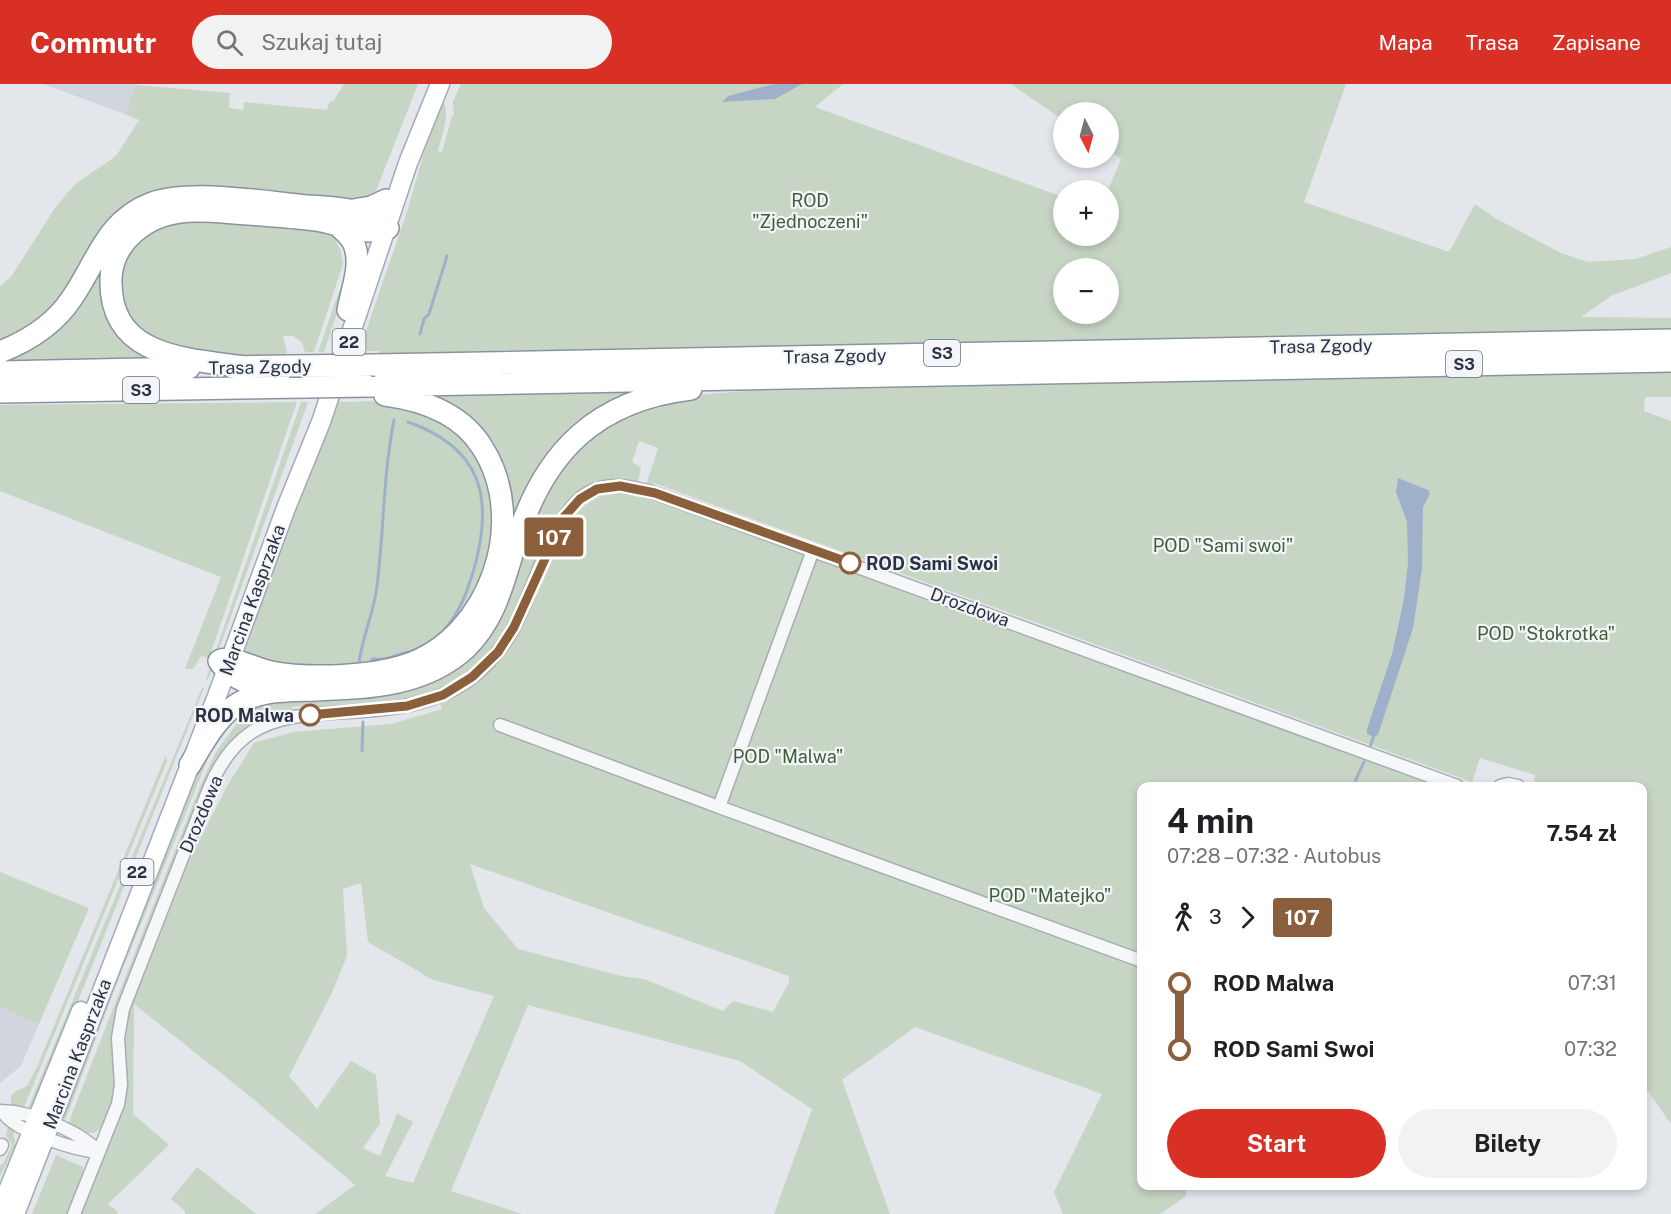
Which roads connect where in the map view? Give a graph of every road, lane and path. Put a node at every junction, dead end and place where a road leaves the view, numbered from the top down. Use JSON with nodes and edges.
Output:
{"nodes":[{"id":1,"x":433,"y":84,"type":"edge"},
{"id":2,"x":440,"y":84,"type":"edge"},
{"id":3,"x":339,"y":217,"type":"junction"},
{"id":4,"x":382,"y":219,"type":"junction"},
{"id":5,"x":348,"y":310,"type":"junction"},
{"id":6,"x":1671,"y":340,"type":"edge"},
{"id":7,"x":0,"y":352,"type":"edge"},
{"id":8,"x":1671,"y":361,"type":"edge"},
{"id":9,"x":246,"y":367,"type":"junction"},
{"id":10,"x":0,"y":372,"type":"edge"},
{"id":11,"x":802,"y":377,"type":"junction"},
{"id":12,"x":366,"y":389,"type":"junction"},
{"id":13,"x":0,"y":392,"type":"edge"},
{"id":14,"x":813,"y":550,"type":"junction"},
{"id":15,"x":225,"y":663,"type":"junction"},
{"id":16,"x":276,"y":691,"type":"junction"},
{"id":17,"x":500,"y":725,"type":"dead end"},
{"id":18,"x":190,"y":765,"type":"junction"},
{"id":19,"x":1446,"y":782,"type":"edge"},
{"id":20,"x":719,"y":807,"type":"junction"},
{"id":21,"x":1137,"y":959,"type":"edge"},
{"id":22,"x":1,"y":1111,"type":"edge"},
{"id":23,"x":41,"y":1128,"type":"junction"},
{"id":24,"x":99,"y":1152,"type":"junction"},
{"id":25,"x":0,"y":1210,"type":"edge"},
{"id":26,"x":15,"y":1214,"type":"edge"},
{"id":27,"x":74,"y":1214,"type":"edge"}],
"edges":[{"from":1,"to":4,"type":"main road","name":"Marcina Kasprzaka","number":"22"},
{"from":2,"to":4,"type":"main road","name":"Marcina Kasprzaka","number":"22"},
{"from":3,"to":4,"type":"highway"},
{"from":3,"to":5,"type":"highway"},
{"from":3,"to":7,"type":"highway"},
{"from":3,"to":9,"type":"highway"},
{"from":4,"to":5,"type":"main road","name":"Marcina Kasprzaka","number":"22"},
{"from":4,"to":15,"type":"main road","name":"Marcina Kasprzaka","number":"22"},
{"from":5,"to":15,"type":"main road","name":"Marcina Kasprzaka","number":"22"},
{"from":6,"to":9,"type":"highway","name":"Trasa Zgody","number":"S3","bridge":true},
{"from":8,"to":11,"type":"highway","name":"Trasa Zgody","number":"S3"},
{"from":9,"to":10,"type":"highway","name":"Trasa Zgody","number":"S3"},
{"from":11,"to":12,"type":"highway","name":"Trasa Zgody","number":"S3"},
{"from":11,"to":16,"type":"highway"},
{"from":12,"to":13,"type":"highway","name":"Trasa Zgody","number":"S3","bridge":true},
{"from":12,"to":15,"type":"highway"},
{"from":14,"to":19,"type":"street","name":"Drozdowa"},
{"from":14,"to":20,"type":"street"},
{"from":14,"to":24,"type":"street","name":"Drozdowa"},
{"from":15,"to":16,"type":"highway"},
{"from":15,"to":18,"type":"main road","name":"Marcina Kasprzaka","number":"22"},
{"from":15,"to":23,"type":"main road","name":"Marcina Kasprzaka","number":"22"},
{"from":16,"to":18,"type":"highway"},
{"from":17,"to":20,"type":"street"},
{"from":18,"to":23,"type":"main road","name":"Marcina Kasprzaka","number":"22"},
{"from":20,"to":21,"type":"street"},
{"from":22,"to":23,"type":"street"},
{"from":23,"to":24,"type":"street"},
{"from":23,"to":25,"type":"main road","name":"Marcina Kasprzaka","number":"22"},
{"from":23,"to":26,"type":"main road","name":"Marcina Kasprzaka","number":"22"},
{"from":24,"to":27,"type":"street"}]}
